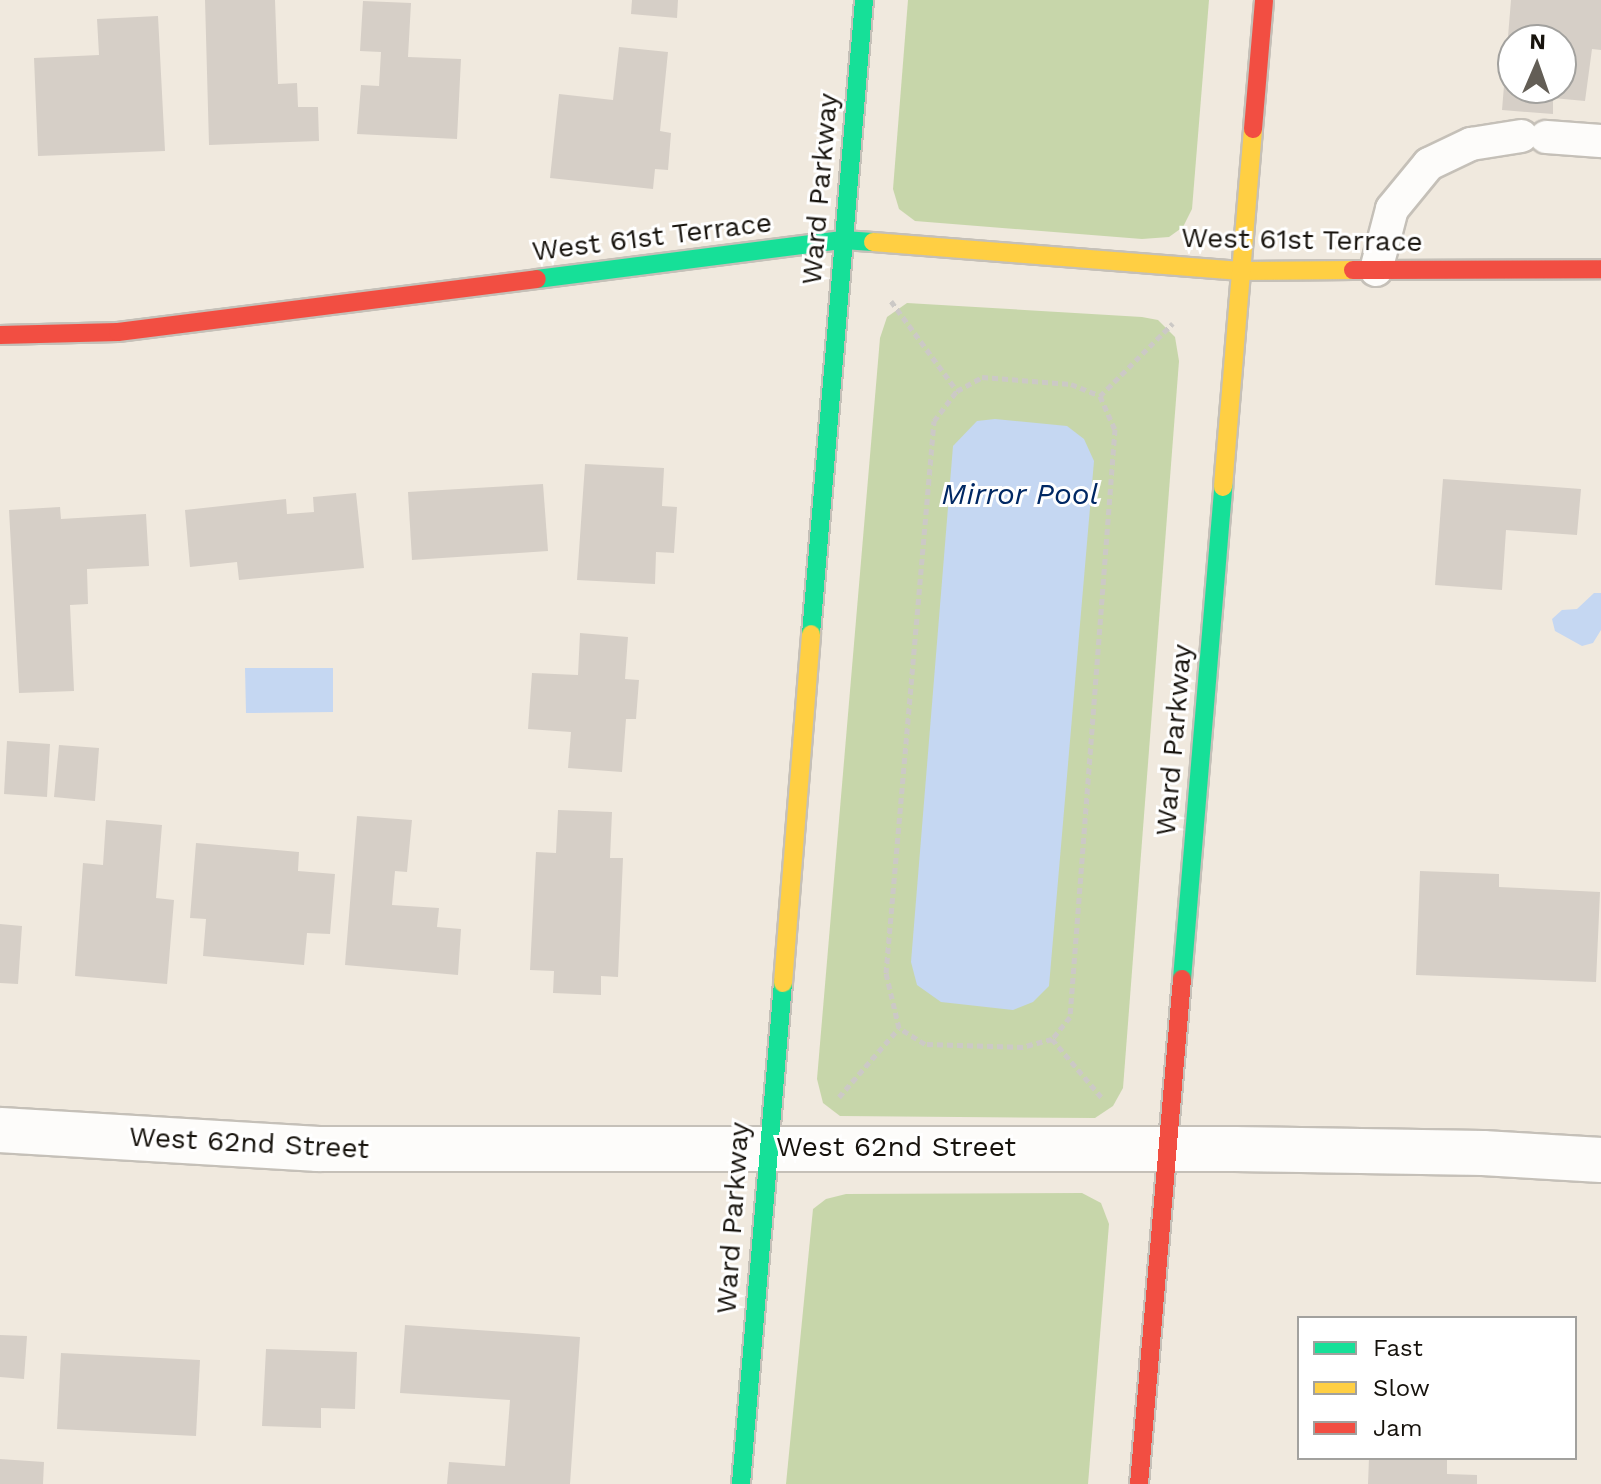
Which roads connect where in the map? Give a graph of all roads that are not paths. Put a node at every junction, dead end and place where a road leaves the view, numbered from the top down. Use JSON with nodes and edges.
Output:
{"nodes":[{"id":1,"x":864,"y":0,"type":"edge"},
{"id":2,"x":1264,"y":0,"type":"edge"},
{"id":3,"x":1601,"y":141,"type":"edge"},
{"id":4,"x":843,"y":240,"type":"junction"},
{"id":5,"x":1601,"y":269,"type":"edge"},
{"id":6,"x":1376,"y":270,"type":"junction"},
{"id":7,"x":1241,"y":271,"type":"junction"},
{"id":8,"x":0,"y":335,"type":"edge"},
{"id":9,"x":0,"y":1130,"type":"edge"},
{"id":10,"x":766,"y":1147,"type":"junction"},
{"id":11,"x":1168,"y":1149,"type":"junction"},
{"id":12,"x":1601,"y":1160,"type":"edge"},
{"id":13,"x":741,"y":1484,"type":"edge"},
{"id":14,"x":1139,"y":1484,"type":"edge"}],
"edges":[{"from":1,"to":4,"type":"main road","name":"Ward Parkway"},
{"from":2,"to":7,"type":"main road","name":"Ward Parkway"},
{"from":3,"to":6,"type":"lane"},
{"from":4,"to":7,"type":"main road","name":"West 61st Terrace"},
{"from":4,"to":8,"type":"main road","name":"West 61st Terrace"},
{"from":4,"to":10,"type":"main road","name":"Ward Parkway"},
{"from":5,"to":6,"type":"main road","name":"West 61st Terrace"},
{"from":6,"to":7,"type":"main road","name":"West 61st Terrace"},
{"from":7,"to":11,"type":"main road","name":"Ward Parkway"},
{"from":9,"to":10,"type":"street","name":"West 62nd Street"},
{"from":10,"to":11,"type":"street","name":"West 62nd Street"},
{"from":10,"to":13,"type":"main road","name":"Ward Parkway"},
{"from":11,"to":12,"type":"street","name":"West 62nd Street"},
{"from":11,"to":14,"type":"main road","name":"Ward Parkway"}]}
